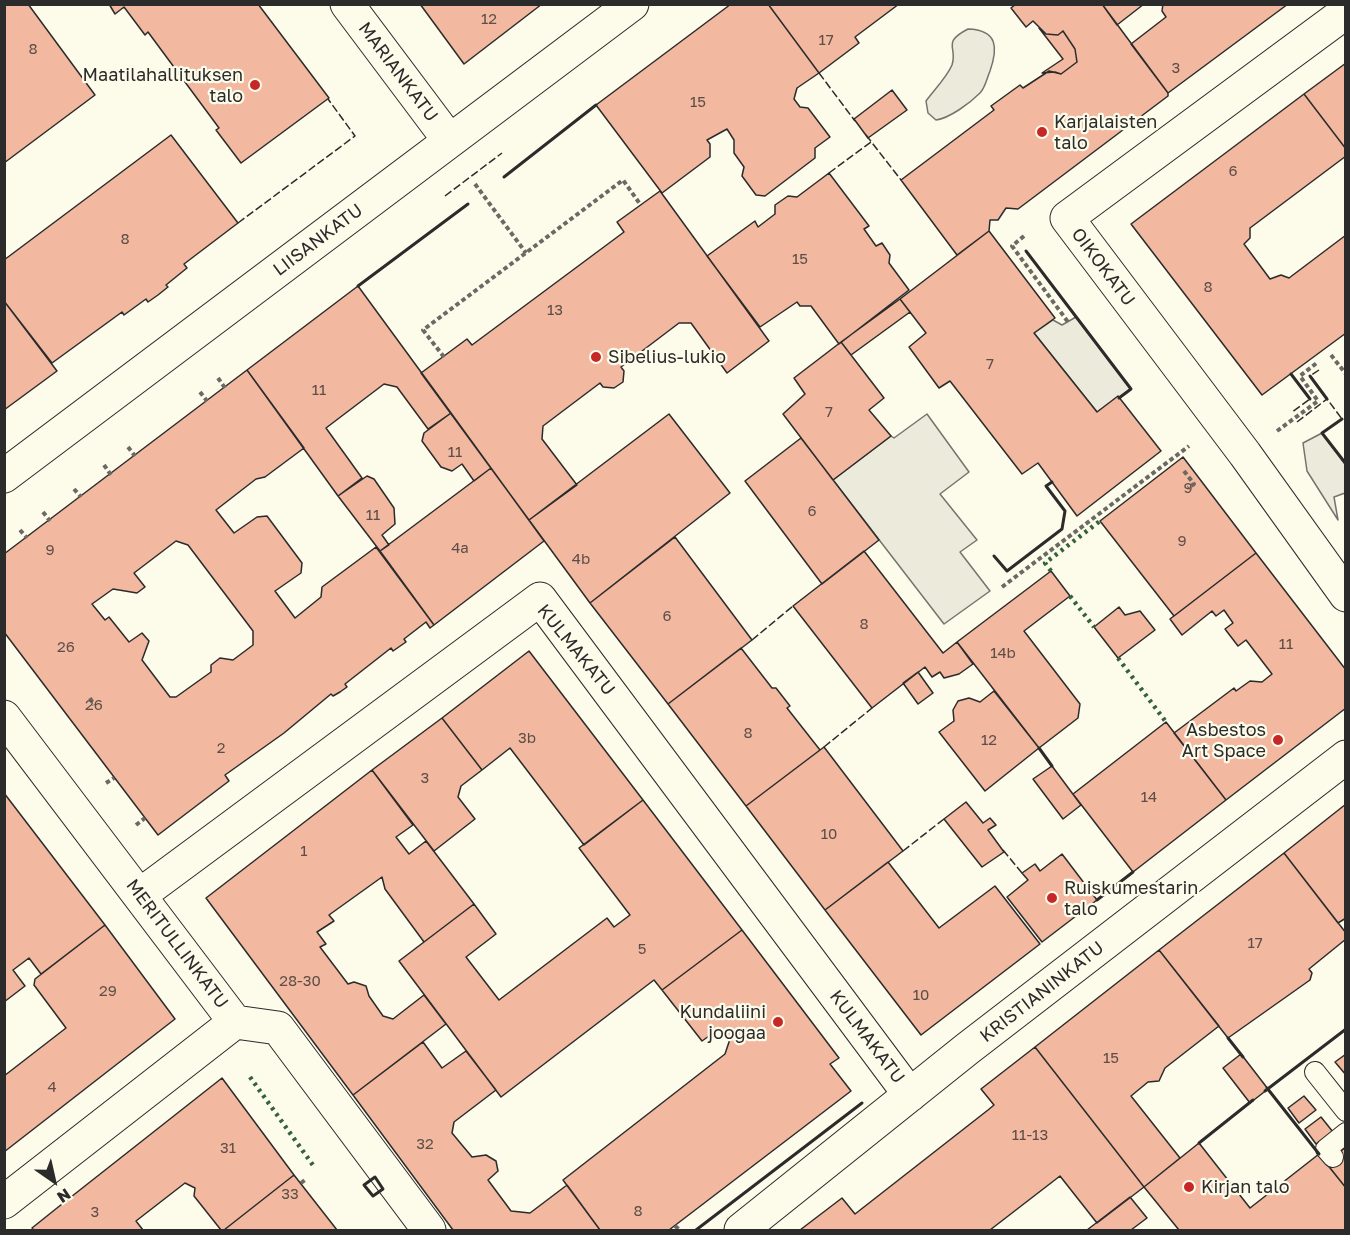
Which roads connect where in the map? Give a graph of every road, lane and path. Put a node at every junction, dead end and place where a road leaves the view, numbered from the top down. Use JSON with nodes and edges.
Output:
{"nodes":[{"id":1,"x":347,"y":4,"type":"edge"},
{"id":2,"x":632,"y":4,"type":"edge"},
{"id":3,"x":1346,"y":12,"type":"edge"},
{"id":4,"x":449,"y":140,"type":"junction"},
{"id":5,"x":476,"y":184,"type":"dead end"},
{"id":6,"x":640,"y":204,"type":"dead end"},
{"id":7,"x":1024,"y":236,"type":"dead end"},
{"id":8,"x":526,"y":253,"type":"junction"},
{"id":9,"x":1068,"y":322,"type":"dead end"},
{"id":10,"x":1331,"y":355,"type":"dead end"},
{"id":11,"x":444,"y":357,"type":"dead end"},
{"id":12,"x":1318,"y":362,"type":"dead end"},
{"id":13,"x":1346,"y":374,"type":"edge"},
{"id":14,"x":218,"y":378,"type":"dead end"},
{"id":15,"x":225,"y":388,"type":"dead end"},
{"id":16,"x":200,"y":392,"type":"dead end"},
{"id":17,"x":207,"y":401,"type":"dead end"},
{"id":18,"x":1294,"y":418,"type":"dead end"},
{"id":19,"x":1220,"y":422,"type":"junction"},
{"id":20,"x":128,"y":447,"type":"dead end"},
{"id":21,"x":135,"y":456,"type":"dead end"},
{"id":22,"x":104,"y":465,"type":"dead end"},
{"id":23,"x":1184,"y":471,"type":"dead end"},
{"id":24,"x":111,"y":475,"type":"dead end"},
{"id":25,"x":4,"y":476,"type":"edge"},
{"id":26,"x":1188,"y":488,"type":"dead end"},
{"id":27,"x":75,"y":489,"type":"dead end"},
{"id":28,"x":81,"y":497,"type":"dead end"},
{"id":29,"x":43,"y":512,"type":"dead end"},
{"id":30,"x":50,"y":521,"type":"dead end"},
{"id":31,"x":20,"y":530,"type":"dead end"},
{"id":32,"x":27,"y":538,"type":"dead end"},
{"id":33,"x":1002,"y":587,"type":"dead end"},
{"id":34,"x":1346,"y":595,"type":"edge"},
{"id":35,"x":90,"y":698,"type":"dead end"},
{"id":36,"x":94,"y":705,"type":"dead end"},
{"id":37,"x":4,"y":717,"type":"edge"},
{"id":38,"x":1346,"y":757,"type":"edge"},
{"id":39,"x":114,"y":778,"type":"dead end"},
{"id":40,"x":106,"y":783,"type":"dead end"},
{"id":41,"x":145,"y":818,"type":"dead end"},
{"id":42,"x":136,"y":825,"type":"dead end"},
{"id":43,"x":140,"y":895,"type":"junction"},
{"id":44,"x":236,"y":1022,"type":"junction"},
{"id":45,"x":1315,"y":1072,"type":"dead end"},
{"id":46,"x":910,"y":1095,"type":"junction"},
{"id":47,"x":1346,"y":1111,"type":"edge"},
{"id":48,"x":1346,"y":1133,"type":"edge"},
{"id":49,"x":1333,"y":1158,"type":"dead end"},
{"id":50,"x":306,"y":1179,"type":"dead end"},
{"id":51,"x":301,"y":1183,"type":"dead end"},
{"id":52,"x":4,"y":1202,"type":"edge"},
{"id":53,"x":675,"y":1226,"type":"dead end"},
{"id":54,"x":429,"y":1230,"type":"edge"},
{"id":55,"x":680,"y":1230,"type":"edge"},
{"id":56,"x":741,"y":1230,"type":"edge"}],
"edges":[{"from":1,"to":4,"type":"street","name":"MARIANKATU"},
{"from":2,"to":4,"type":"street","name":"LIISANKATU"},
{"from":3,"to":19,"type":"street","name":"OIKOKATU"},
{"from":4,"to":25,"type":"street","name":"LIISANKATU"},
{"from":5,"to":8,"type":"path"},
{"from":6,"to":8,"type":"path"},
{"from":7,"to":9,"type":"path"},
{"from":8,"to":11,"type":"path"},
{"from":10,"to":13,"type":"path"},
{"from":12,"to":18,"type":"path"},
{"from":14,"to":15,"type":"path"},
{"from":16,"to":17,"type":"path"},
{"from":19,"to":33,"type":"path"},
{"from":19,"to":34,"type":"street","name":"OIKOKATU"},
{"from":20,"to":21,"type":"path"},
{"from":22,"to":24,"type":"path"},
{"from":23,"to":26,"type":"path"},
{"from":27,"to":28,"type":"path"},
{"from":29,"to":30,"type":"path"},
{"from":31,"to":32,"type":"path"},
{"from":35,"to":36,"type":"path"},
{"from":37,"to":43,"type":"street","name":"MERITULLINKATU"},
{"from":38,"to":46,"type":"street","name":"KRISTIANINKATU"},
{"from":39,"to":40,"type":"path"},
{"from":41,"to":42,"type":"path"},
{"from":43,"to":44,"type":"street","name":"MERITULLINKATU"},
{"from":43,"to":46,"type":"street","name":"KULMAKATU"},
{"from":44,"to":52,"type":"street"},
{"from":44,"to":54,"type":"street","name":"MERITULLINKATU"},
{"from":45,"to":47,"type":"lane"},
{"from":46,"to":56,"type":"street","name":"KRISTIANINKATU"},
{"from":48,"to":49,"type":"lane"},
{"from":50,"to":51,"type":"path"},
{"from":53,"to":55,"type":"path"}]}
